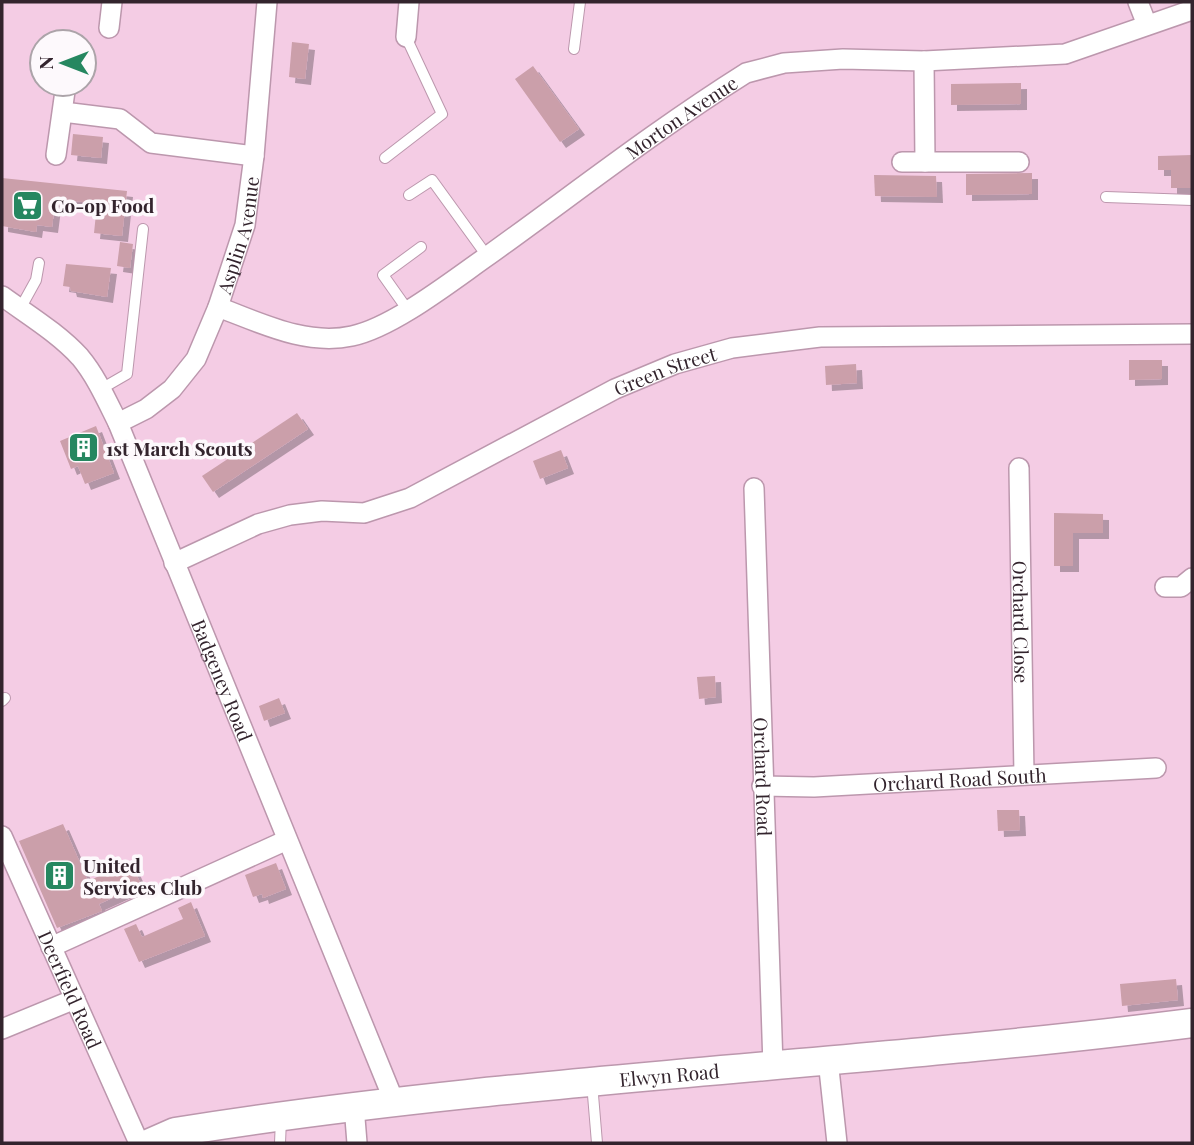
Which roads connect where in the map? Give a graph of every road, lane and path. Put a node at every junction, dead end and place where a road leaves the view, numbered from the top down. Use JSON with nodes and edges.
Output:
{"nodes":[{"id":1,"x":112,"y":2,"type":"edge"},
{"id":2,"x":267,"y":2,"type":"edge"},
{"id":3,"x":409,"y":2,"type":"edge"},
{"id":4,"x":580,"y":2,"type":"edge"},
{"id":5,"x":1138,"y":2,"type":"edge"},
{"id":6,"x":1192,"y":10,"type":"edge"},
{"id":7,"x":1147,"y":25,"type":"junction"},
{"id":8,"x":109,"y":27,"type":"dead end"},
{"id":9,"x":406,"y":37,"type":"joint"},
{"id":10,"x":574,"y":49,"type":"dead end"},
{"id":11,"x":925,"y":61,"type":"junction"},
{"id":12,"x":65,"y":98,"type":"edge"},
{"id":13,"x":64,"y":112,"type":"junction"},
{"id":14,"x":56,"y":155,"type":"dead end"},
{"id":15,"x":254,"y":156,"type":"junction"},
{"id":16,"x":385,"y":159,"type":"dead end"},
{"id":17,"x":902,"y":162,"type":"dead end"},
{"id":18,"x":925,"y":162,"type":"junction"},
{"id":19,"x":1019,"y":162,"type":"dead end"},
{"id":20,"x":409,"y":195,"type":"dead end"},
{"id":21,"x":1106,"y":197,"type":"dead end"},
{"id":22,"x":1192,"y":200,"type":"edge"},
{"id":23,"x":143,"y":229,"type":"dead end"},
{"id":24,"x":421,"y":247,"type":"dead end"},
{"id":25,"x":487,"y":256,"type":"junction"},
{"id":26,"x":39,"y":263,"type":"dead end"},
{"id":27,"x":2,"y":296,"type":"edge"},
{"id":28,"x":218,"y":307,"type":"junction"},
{"id":29,"x":20,"y":309,"type":"junction"},
{"id":30,"x":407,"y":309,"type":"junction"},
{"id":31,"x":1192,"y":334,"type":"edge"},
{"id":32,"x":101,"y":389,"type":"junction"},
{"id":33,"x":118,"y":423,"type":"junction"},
{"id":34,"x":1019,"y":468,"type":"dead end"},
{"id":35,"x":754,"y":488,"type":"dead end"},
{"id":36,"x":174,"y":562,"type":"junction"},
{"id":37,"x":1192,"y":578,"type":"edge"},
{"id":38,"x":1166,"y":587,"type":"dead end"},
{"id":39,"x":1156,"y":768,"type":"dead end"},
{"id":40,"x":1024,"y":775,"type":"junction"},
{"id":41,"x":762,"y":786,"type":"junction"},
{"id":42,"x":2,"y":836,"type":"edge"},
{"id":43,"x":287,"y":840,"type":"junction"},
{"id":44,"x":51,"y":947,"type":"junction"},
{"id":45,"x":75,"y":999,"type":"junction"},
{"id":46,"x":1192,"y":1023,"type":"edge"},
{"id":47,"x":2,"y":1028,"type":"edge"},
{"id":48,"x":828,"y":1060,"type":"junction"},
{"id":49,"x":773,"y":1066,"type":"junction"},
{"id":50,"x":592,"y":1083,"type":"junction"},
{"id":51,"x":394,"y":1101,"type":"junction"},
{"id":52,"x":355,"y":1106,"type":"junction"},
{"id":53,"x":281,"y":1130,"type":"edge"},
{"id":54,"x":139,"y":1143,"type":"edge"},
{"id":55,"x":150,"y":1143,"type":"edge"},
{"id":56,"x":358,"y":1143,"type":"edge"},
{"id":57,"x":597,"y":1143,"type":"edge"},
{"id":58,"x":837,"y":1143,"type":"edge"}],
"edges":[{"from":1,"to":8,"type":"street"},
{"from":2,"to":15,"type":"street","name":"Asplin Avenue"},
{"from":3,"to":9,"type":"street"},
{"from":4,"to":10,"type":"lane"},
{"from":5,"to":7,"type":"street"},
{"from":6,"to":7,"type":"street","name":"Morton Avenue"},
{"from":7,"to":11,"type":"street","name":"Morton Avenue"},
{"from":9,"to":16,"type":"lane"},
{"from":11,"to":18,"type":"street"},
{"from":11,"to":25,"type":"street","name":"Morton Avenue"},
{"from":12,"to":13,"type":"street"},
{"from":13,"to":14,"type":"street"},
{"from":13,"to":15,"type":"street"},
{"from":15,"to":28,"type":"street","name":"Asplin Avenue"},
{"from":17,"to":18,"type":"street"},
{"from":18,"to":19,"type":"street"},
{"from":20,"to":25,"type":"lane"},
{"from":21,"to":22,"type":"lane"},
{"from":23,"to":32,"type":"lane"},
{"from":24,"to":30,"type":"lane"},
{"from":25,"to":30,"type":"street","name":"Morton Avenue"},
{"from":26,"to":29,"type":"lane"},
{"from":27,"to":29,"type":"street","name":"Badgeney Road"},
{"from":28,"to":30,"type":"street","name":"Morton Avenue"},
{"from":28,"to":33,"type":"street","name":"Asplin Avenue"},
{"from":29,"to":32,"type":"street","name":"Badgeney Road"},
{"from":31,"to":36,"type":"street","name":"Green Street"},
{"from":32,"to":33,"type":"street","name":"Badgeney Road"},
{"from":33,"to":36,"type":"street","name":"Badgeney Road"},
{"from":34,"to":40,"type":"street","name":"Orchard Close"},
{"from":35,"to":41,"type":"street","name":"Orchard Road"},
{"from":36,"to":43,"type":"street","name":"Badgeney Road"},
{"from":37,"to":38,"type":"street"},
{"from":39,"to":40,"type":"street","name":"Orchard Road South"},
{"from":40,"to":41,"type":"street","name":"Orchard Road South"},
{"from":41,"to":49,"type":"street","name":"Orchard Road"},
{"from":42,"to":44,"type":"street","name":"Deerfield Road"},
{"from":43,"to":44,"type":"street"},
{"from":43,"to":51,"type":"street","name":"Badgeney Road"},
{"from":44,"to":45,"type":"street","name":"Deerfield Road"},
{"from":45,"to":47,"type":"street"},
{"from":45,"to":54,"type":"street","name":"Deerfield Road"},
{"from":46,"to":48,"type":"street","name":"Elwyn Road"},
{"from":48,"to":49,"type":"street","name":"Elwyn Road"},
{"from":48,"to":58,"type":"street"},
{"from":49,"to":50,"type":"street","name":"Elwyn Road"},
{"from":50,"to":51,"type":"street","name":"Elwyn Road"},
{"from":50,"to":57,"type":"lane"},
{"from":51,"to":52,"type":"street","name":"Elwyn Road"},
{"from":52,"to":53,"type":"street","name":"Elwyn Road"},
{"from":52,"to":56,"type":"street"},
{"from":53,"to":55,"type":"street","name":"Elwyn Road"}]}
